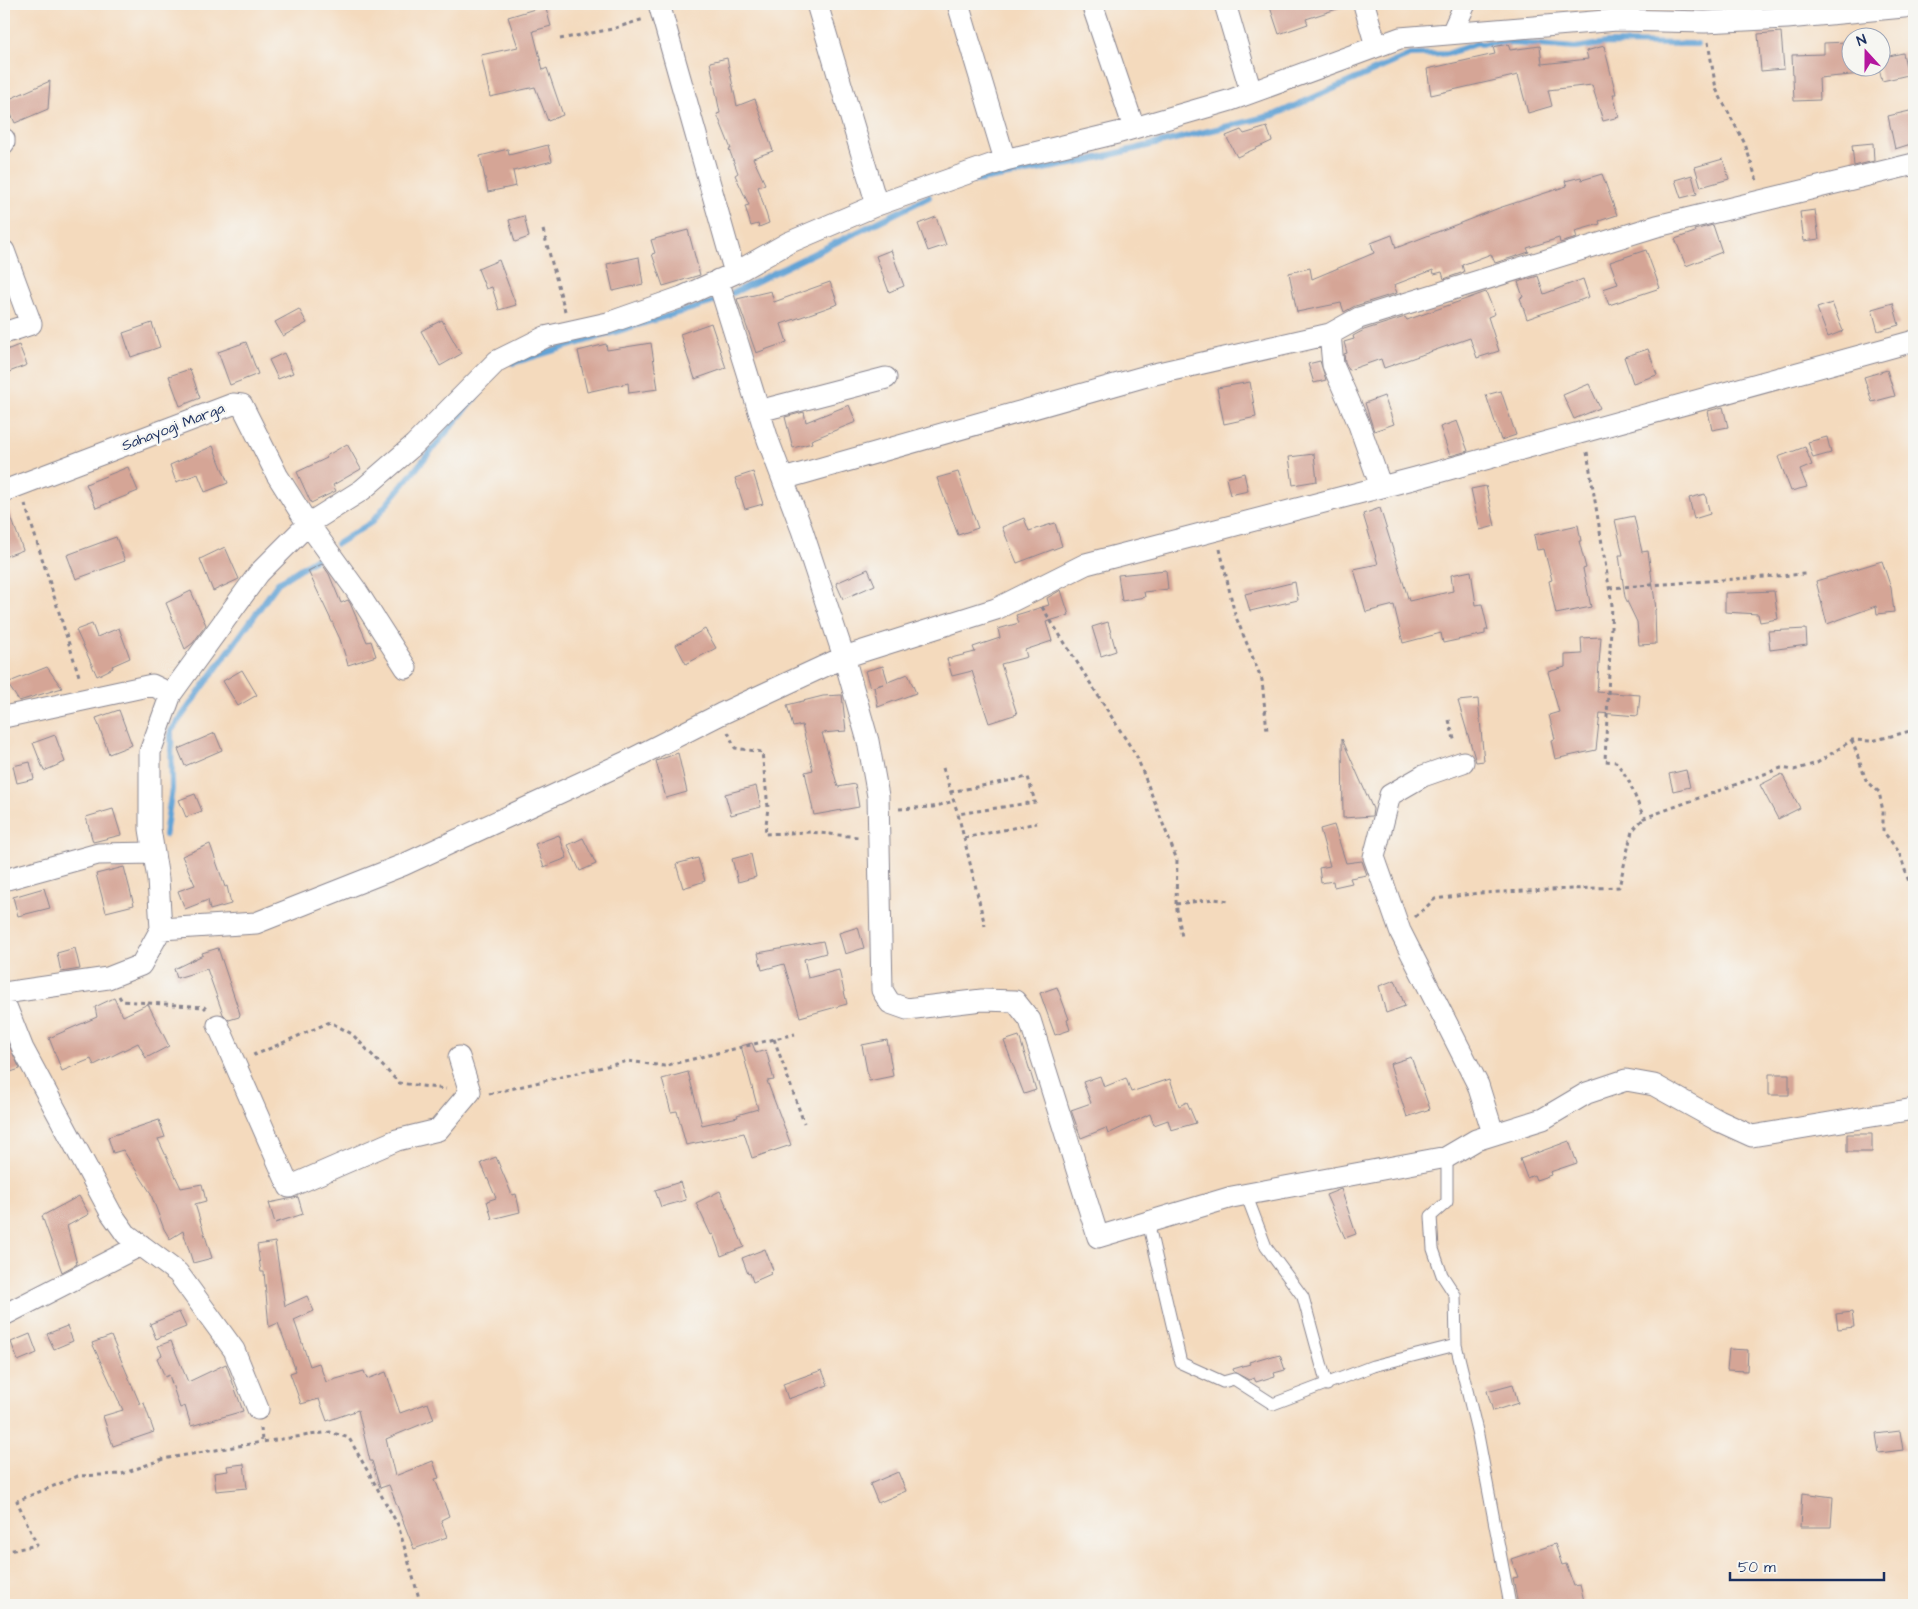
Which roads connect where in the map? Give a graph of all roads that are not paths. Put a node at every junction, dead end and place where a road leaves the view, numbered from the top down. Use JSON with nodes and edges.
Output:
{"nodes":[{"id":1,"x":817,"y":4,"type":"edge"},
{"id":2,"x":958,"y":4,"type":"edge"},
{"id":3,"x":1092,"y":4,"type":"edge"},
{"id":4,"x":1225,"y":4,"type":"edge"},
{"id":5,"x":1364,"y":4,"type":"edge"},
{"id":6,"x":1465,"y":4,"type":"edge"},
{"id":7,"x":1914,"y":6,"type":"edge"},
{"id":8,"x":660,"y":9,"type":"edge"},
{"id":9,"x":1627,"y":12,"type":"edge"},
{"id":10,"x":1452,"y":33,"type":"junction"},
{"id":11,"x":1376,"y":46,"type":"junction"},
{"id":12,"x":1251,"y":92,"type":"junction"},
{"id":13,"x":1134,"y":128,"type":"junction"},
{"id":14,"x":4,"y":139,"type":"edge"},
{"id":15,"x":4,"y":143,"type":"edge"},
{"id":16,"x":1005,"y":160,"type":"junction"},
{"id":17,"x":1914,"y":164,"type":"edge"},
{"id":18,"x":877,"y":205,"type":"junction"},
{"id":19,"x":4,"y":252,"type":"edge"},
{"id":20,"x":726,"y":277,"type":"junction"},
{"id":21,"x":4,"y":332,"type":"edge"},
{"id":22,"x":1330,"y":334,"type":"junction"},
{"id":23,"x":1914,"y":341,"type":"edge"},
{"id":24,"x":886,"y":378,"type":"dead end"},
{"id":25,"x":759,"y":411,"type":"junction"},
{"id":26,"x":783,"y":479,"type":"junction"},
{"id":27,"x":1381,"y":487,"type":"junction"},
{"id":28,"x":11,"y":488,"type":"edge"},
{"id":29,"x":308,"y":524,"type":"junction"},
{"id":30,"x":844,"y":657,"type":"junction"},
{"id":31,"x":406,"y":668,"type":"dead end"},
{"id":32,"x":171,"y":694,"type":"junction"},
{"id":33,"x":4,"y":717,"type":"edge"},
{"id":34,"x":1463,"y":762,"type":"dead end"},
{"id":35,"x":154,"y":853,"type":"junction"},
{"id":36,"x":4,"y":880,"type":"edge"},
{"id":37,"x":161,"y":929,"type":"junction"},
{"id":38,"x":4,"y":993,"type":"edge"},
{"id":39,"x":4,"y":1001,"type":"edge"},
{"id":40,"x":218,"y":1025,"type":"road end"},
{"id":41,"x":459,"y":1057,"type":"dead end"},
{"id":42,"x":1914,"y":1109,"type":"edge"},
{"id":43,"x":1493,"y":1133,"type":"junction"},
{"id":44,"x":1447,"y":1157,"type":"junction"},
{"id":45,"x":1246,"y":1194,"type":"junction"},
{"id":46,"x":1148,"y":1222,"type":"junction"},
{"id":47,"x":141,"y":1245,"type":"junction"},
{"id":48,"x":4,"y":1315,"type":"edge"},
{"id":49,"x":1456,"y":1345,"type":"junction"},
{"id":50,"x":1327,"y":1384,"type":"junction"},
{"id":51,"x":258,"y":1409,"type":"road end"},
{"id":52,"x":1510,"y":1605,"type":"edge"}],
"edges":[{"from":1,"to":18,"type":"street"},
{"from":2,"to":16,"type":"street"},
{"from":3,"to":13,"type":"street"},
{"from":4,"to":12,"type":"street"},
{"from":5,"to":11,"type":"street"},
{"from":6,"to":10,"type":"street"},
{"from":7,"to":9,"type":"street"},
{"from":8,"to":20,"type":"street"},
{"from":9,"to":10,"type":"street"},
{"from":10,"to":11,"type":"street"},
{"from":11,"to":12,"type":"street"},
{"from":12,"to":13,"type":"street"},
{"from":13,"to":16,"type":"street"},
{"from":14,"to":15,"type":"street"},
{"from":16,"to":18,"type":"street"},
{"from":17,"to":22,"type":"street"},
{"from":18,"to":20,"type":"street"},
{"from":19,"to":21,"type":"street"},
{"from":20,"to":25,"type":"street"},
{"from":20,"to":29,"type":"street"},
{"from":22,"to":26,"type":"street"},
{"from":22,"to":27,"type":"street"},
{"from":23,"to":27,"type":"street"},
{"from":24,"to":25,"type":"street"},
{"from":25,"to":26,"type":"street"},
{"from":26,"to":30,"type":"street"},
{"from":27,"to":30,"type":"street"},
{"from":28,"to":29,"type":"street","name":"Sahayogi Marga"},
{"from":29,"to":31,"type":"street"},
{"from":29,"to":32,"type":"street"},
{"from":30,"to":37,"type":"street"},
{"from":30,"to":46,"type":"street"},
{"from":32,"to":33,"type":"street"},
{"from":32,"to":35,"type":"street"},
{"from":34,"to":43,"type":"street"},
{"from":35,"to":36,"type":"street"},
{"from":35,"to":37,"type":"street"},
{"from":37,"to":38,"type":"street"},
{"from":39,"to":47,"type":"street"},
{"from":40,"to":41,"type":"street"},
{"from":42,"to":43,"type":"street"},
{"from":43,"to":44,"type":"street"},
{"from":44,"to":45,"type":"street"},
{"from":44,"to":49,"type":"lane"},
{"from":45,"to":46,"type":"street"},
{"from":45,"to":50,"type":"lane"},
{"from":46,"to":50,"type":"lane"},
{"from":47,"to":48,"type":"street"},
{"from":47,"to":51,"type":"street"},
{"from":49,"to":50,"type":"lane"},
{"from":49,"to":52,"type":"lane"}]}
